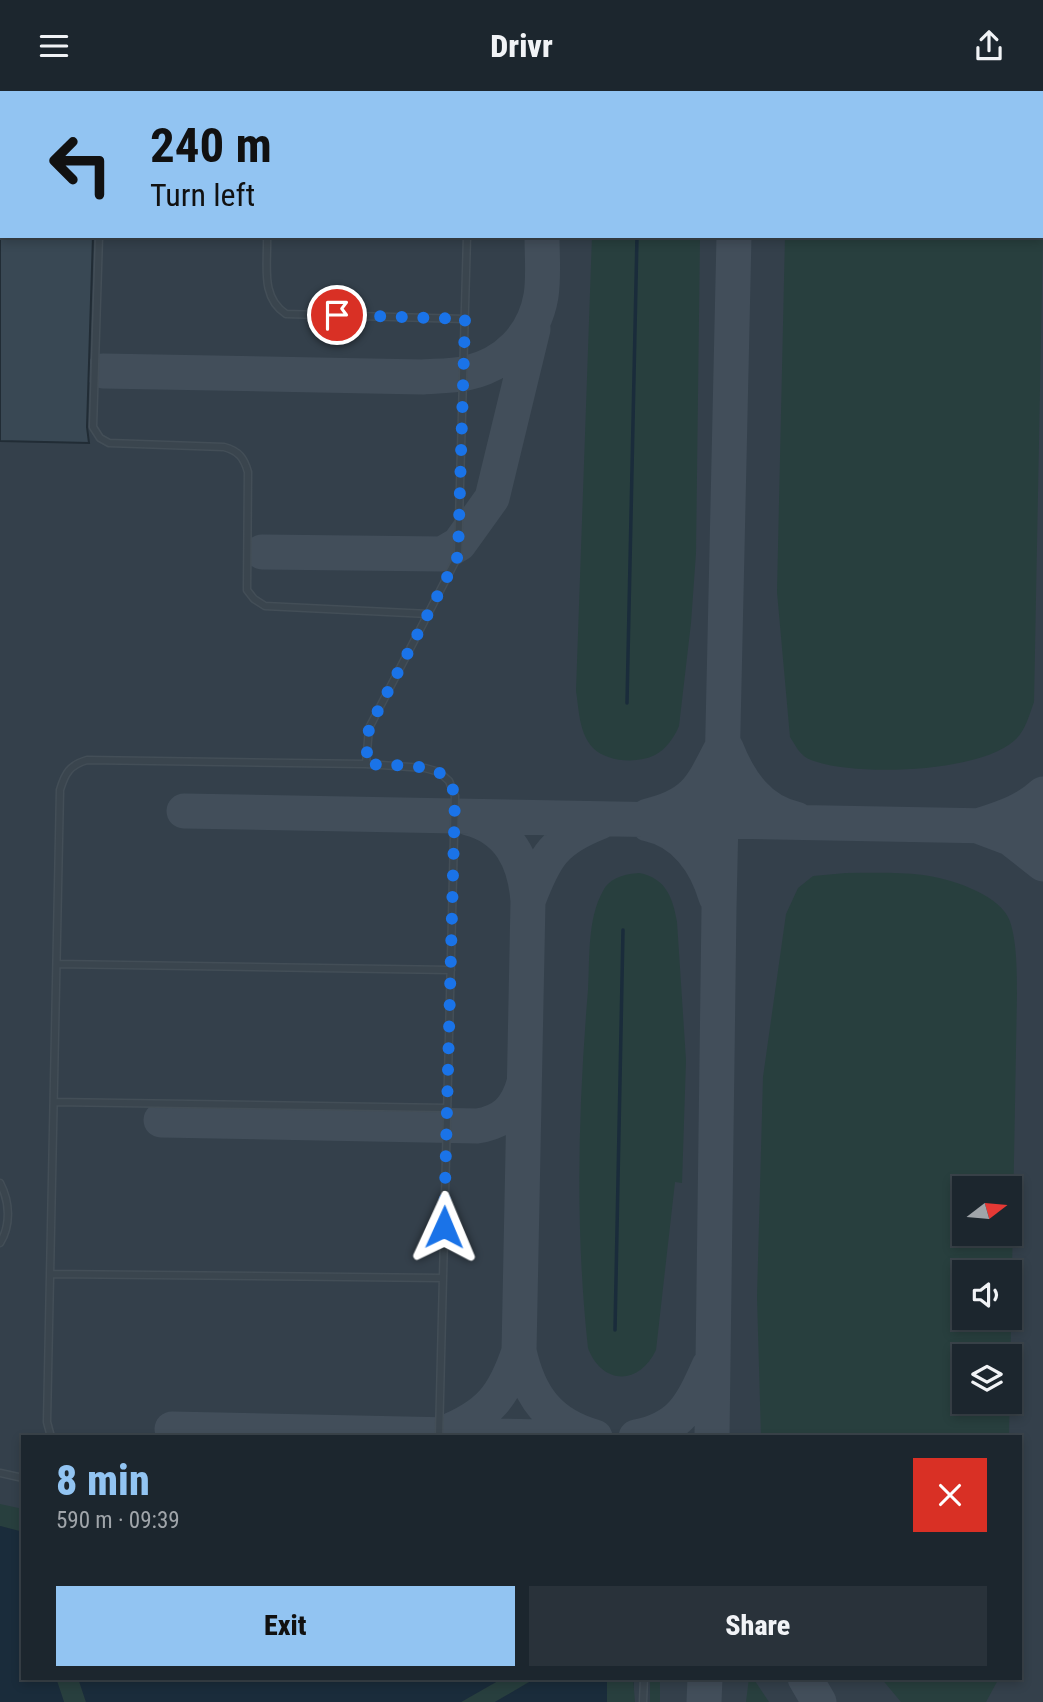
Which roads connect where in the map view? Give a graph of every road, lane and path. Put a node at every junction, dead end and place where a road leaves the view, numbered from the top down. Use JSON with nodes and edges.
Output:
{"nodes":[{"id":1,"x":99,"y":238,"type":"edge"},
{"id":2,"x":267,"y":238,"type":"edge"},
{"id":3,"x":467,"y":238,"type":"edge"},
{"id":4,"x":465,"y":319,"type":"junction"},
{"id":5,"x":429,"y":614,"type":"junction"},
{"id":6,"x":366,"y":764,"type":"junction"},
{"id":7,"x":57,"y":964,"type":"junction"},
{"id":8,"x":451,"y":970,"type":"junction"},
{"id":9,"x":54,"y":1102,"type":"junction"},
{"id":10,"x":447,"y":1108,"type":"junction"},
{"id":11,"x":0,"y":1183,"type":"edge"},
{"id":12,"x":0,"y":1243,"type":"edge"},
{"id":13,"x":50,"y":1274,"type":"junction"},
{"id":14,"x":443,"y":1278,"type":"junction"},
{"id":15,"x":50,"y":1435,"type":"edge"},
{"id":16,"x":439,"y":1435,"type":"edge"},
{"id":17,"x":0,"y":1473,"type":"edge"},
{"id":18,"x":21,"y":1478,"type":"edge"},
{"id":19,"x":644,"y":1680,"type":"edge"},
{"id":20,"x":643,"y":1702,"type":"edge"}],
"edges":[{"from":1,"to":5,"type":"lane"},
{"from":2,"to":4,"type":"lane"},
{"from":3,"to":4,"type":"lane"},
{"from":4,"to":5,"type":"lane"},
{"from":5,"to":6,"type":"lane"},
{"from":6,"to":7,"type":"lane"},
{"from":6,"to":8,"type":"lane"},
{"from":7,"to":8,"type":"lane"},
{"from":7,"to":9,"type":"lane"},
{"from":8,"to":10,"type":"lane"},
{"from":9,"to":10,"type":"lane"},
{"from":9,"to":13,"type":"lane"},
{"from":10,"to":14,"type":"lane"},
{"from":11,"to":12,"type":"lane"},
{"from":13,"to":14,"type":"lane"},
{"from":13,"to":15,"type":"lane"},
{"from":14,"to":16,"type":"lane"},
{"from":17,"to":18,"type":"lane"},
{"from":19,"to":20,"type":"lane"}]}
